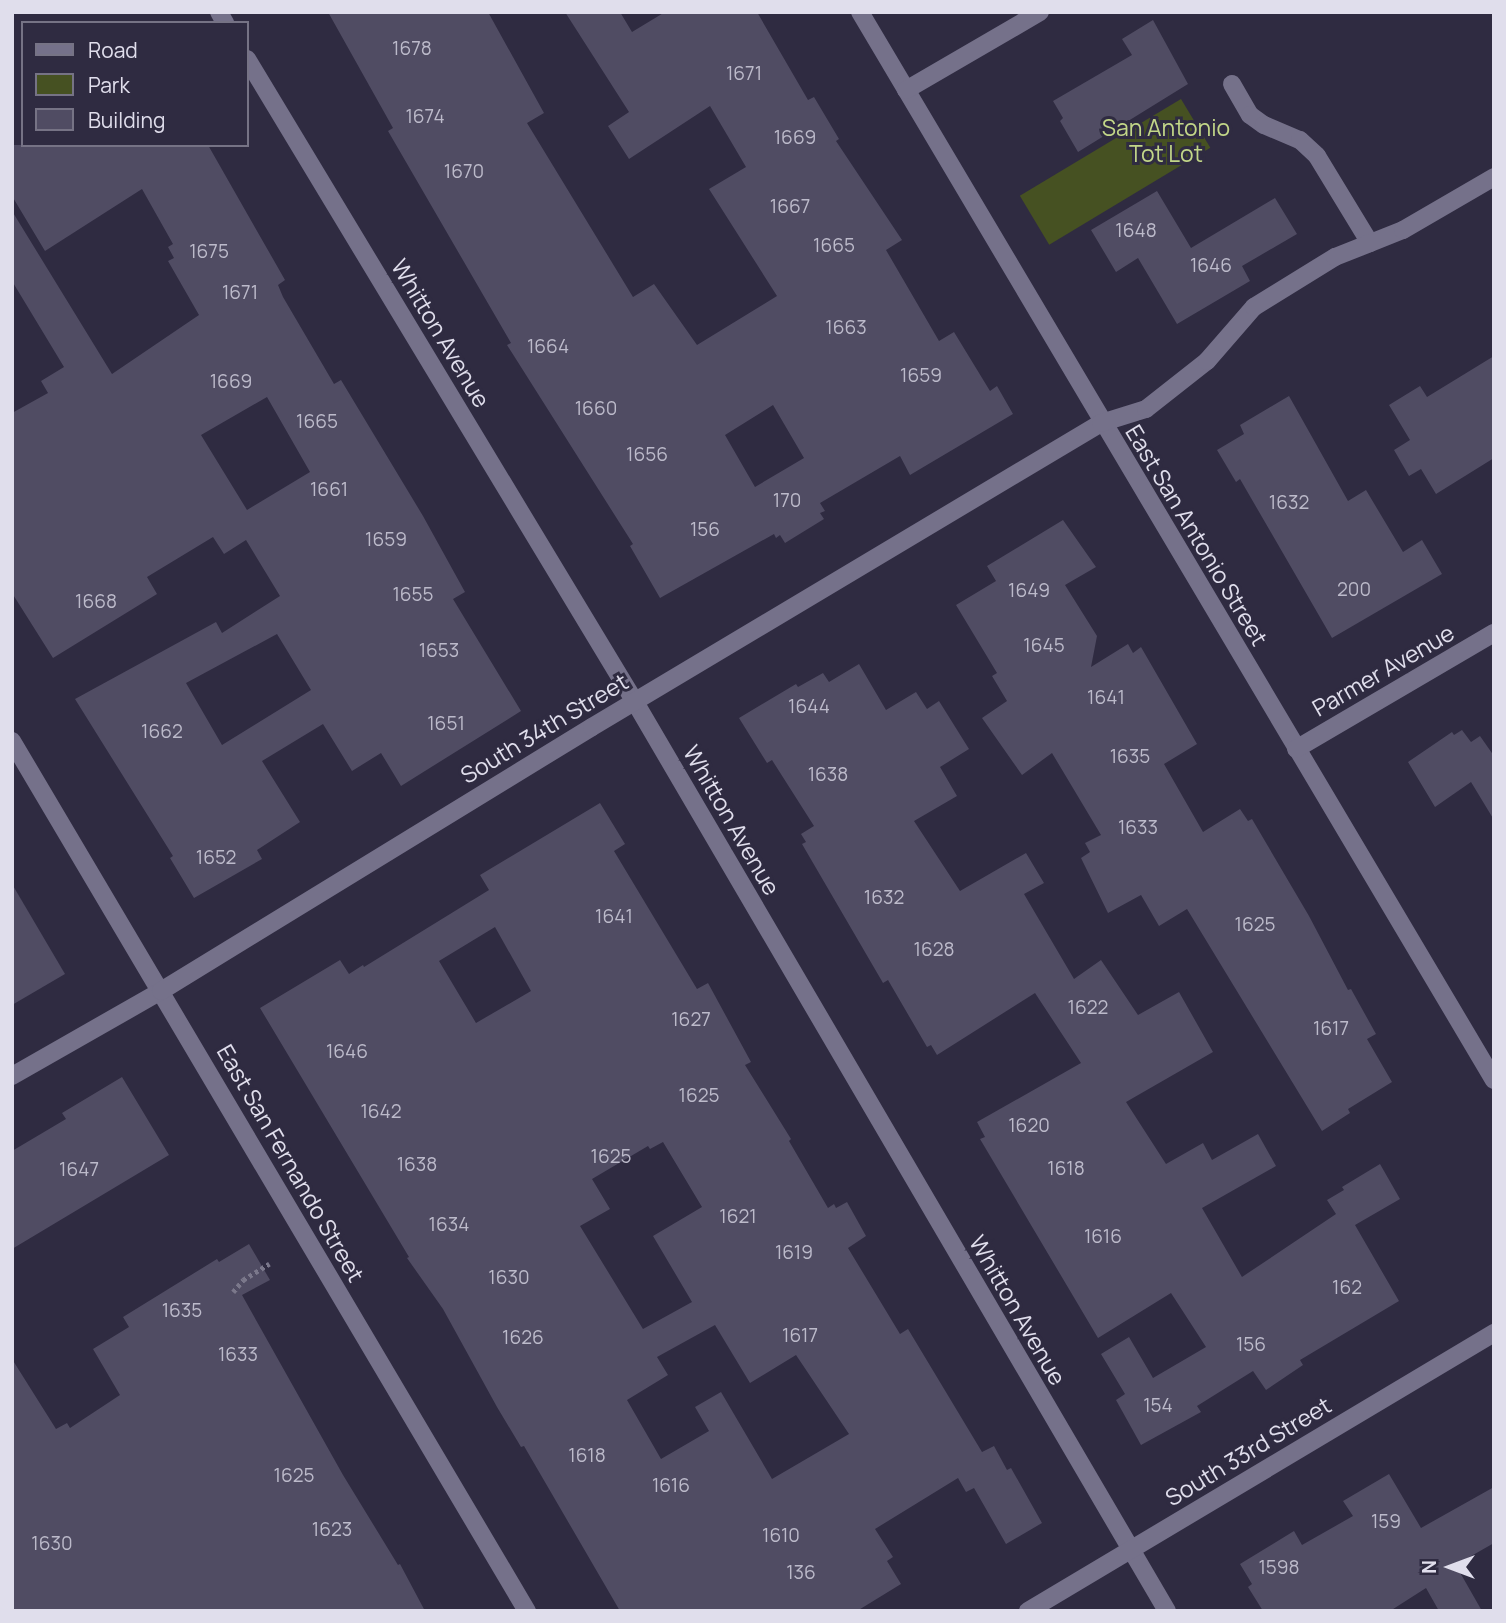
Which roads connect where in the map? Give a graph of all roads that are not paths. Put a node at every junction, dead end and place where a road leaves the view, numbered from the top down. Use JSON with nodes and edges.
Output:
{"nodes":[{"id":1,"x":860,"y":12,"type":"edge"},
{"id":2,"x":1040,"y":12,"type":"edge"},
{"id":3,"x":248,"y":61,"type":"edge"},
{"id":4,"x":1232,"y":83,"type":"dead end"},
{"id":5,"x":906,"y":90,"type":"junction"},
{"id":6,"x":1494,"y":177,"type":"edge"},
{"id":7,"x":1370,"y":243,"type":"junction"},
{"id":8,"x":1101,"y":423,"type":"junction"},
{"id":9,"x":1494,"y":633,"type":"edge"},
{"id":10,"x":635,"y":702,"type":"junction"},
{"id":11,"x":12,"y":741,"type":"edge"},
{"id":12,"x":1296,"y":749,"type":"junction"},
{"id":13,"x":161,"y":991,"type":"junction"},
{"id":14,"x":12,"y":1076,"type":"edge"},
{"id":15,"x":1494,"y":1080,"type":"edge"},
{"id":16,"x":1494,"y":1334,"type":"edge"},
{"id":17,"x":1130,"y":1550,"type":"junction"},
{"id":18,"x":527,"y":1611,"type":"edge"},
{"id":19,"x":1028,"y":1611,"type":"edge"},
{"id":20,"x":1167,"y":1611,"type":"edge"}],
"edges":[{"from":1,"to":5,"type":"street","name":"East San Antonio Street"},
{"from":2,"to":5,"type":"street"},
{"from":3,"to":10,"type":"street","name":"Whitton Avenue"},
{"from":4,"to":7,"type":"street"},
{"from":5,"to":8,"type":"street","name":"East San Antonio Street"},
{"from":6,"to":7,"type":"street","name":"South 34th Street"},
{"from":7,"to":8,"type":"street","name":"South 34th Street"},
{"from":8,"to":10,"type":"street","name":"South 34th Street"},
{"from":8,"to":12,"type":"street","name":"East San Antonio Street"},
{"from":9,"to":12,"type":"street","name":"Parmer Avenue"},
{"from":10,"to":13,"type":"street","name":"South 34th Street"},
{"from":10,"to":17,"type":"street","name":"Whitton Avenue"},
{"from":11,"to":13,"type":"street","name":"East San Fernando Street"},
{"from":12,"to":15,"type":"street","name":"East San Antonio Street"},
{"from":13,"to":14,"type":"street","name":"South 34th Street"},
{"from":13,"to":18,"type":"street","name":"East San Fernando Street"},
{"from":16,"to":17,"type":"street","name":"South 33rd Street"},
{"from":17,"to":19,"type":"street","name":"South 33rd Street"},
{"from":17,"to":20,"type":"street","name":"Whitton Avenue"}]}
